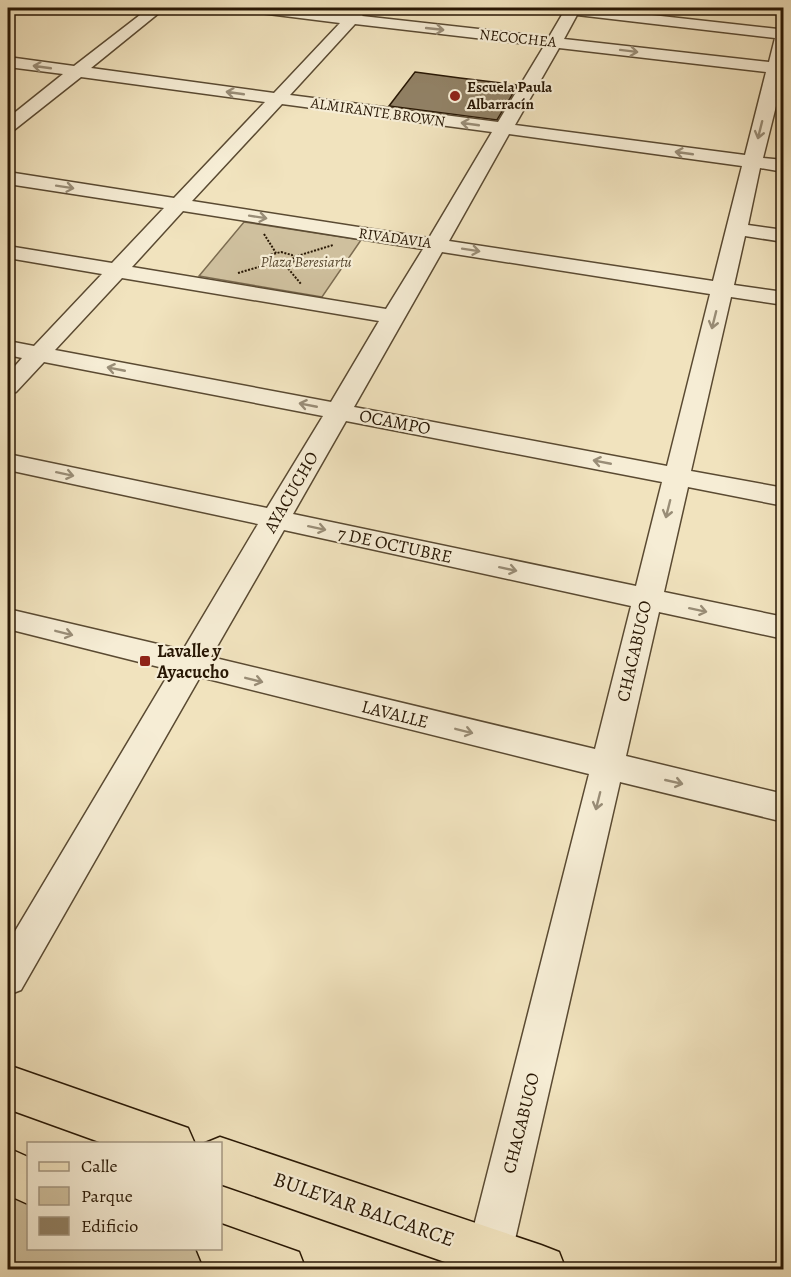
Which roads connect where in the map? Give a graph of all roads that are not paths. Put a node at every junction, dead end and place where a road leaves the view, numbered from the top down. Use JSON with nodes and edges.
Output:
{"nodes":[{"id":1,"x":158,"y":8,"type":"edge"},
{"id":2,"x":252,"y":8,"type":"edge"},
{"id":3,"x":573,"y":9,"type":"edge"},
{"id":4,"x":357,"y":14,"type":"edge"},
{"id":5,"x":783,"y":33,"type":"edge"},
{"id":6,"x":554,"y":42,"type":"junction"},
{"id":7,"x":8,"y":62,"type":"edge"},
{"id":8,"x":779,"y":69,"type":"edge"},
{"id":9,"x":76,"y":72,"type":"junction"},
{"id":10,"x":278,"y":98,"type":"junction"},
{"id":11,"x":8,"y":126,"type":"edge"},
{"id":12,"x":503,"y":129,"type":"junction"},
{"id":13,"x":752,"y":162,"type":"junction"},
{"id":14,"x":783,"y":166,"type":"edge"},
{"id":15,"x":8,"y":178,"type":"edge"},
{"id":16,"x":178,"y":204,"type":"junction"},
{"id":17,"x":736,"y":229,"type":"junction"},
{"id":18,"x":783,"y":236,"type":"edge"},
{"id":19,"x":435,"y":244,"type":"junction"},
{"id":20,"x":8,"y":252,"type":"edge"},
{"id":21,"x":117,"y":271,"type":"junction"},
{"id":22,"x":722,"y":289,"type":"junction"},
{"id":23,"x":783,"y":299,"type":"edge"},
{"id":24,"x":393,"y":317,"type":"junction"},
{"id":25,"x":8,"y":348,"type":"edge"},
{"id":26,"x":39,"y":354,"type":"junction"},
{"id":27,"x":8,"y":387,"type":"edge"},
{"id":28,"x":338,"y":411,"type":"junction"},
{"id":29,"x":8,"y":462,"type":"edge"},
{"id":30,"x":676,"y":477,"type":"junction"},
{"id":31,"x":783,"y":497,"type":"edge"},
{"id":32,"x":275,"y":519,"type":"junction"},
{"id":33,"x":647,"y":599,"type":"junction"},
{"id":34,"x":8,"y":619,"type":"edge"},
{"id":35,"x":783,"y":628,"type":"edge"},
{"id":36,"x":190,"y":664,"type":"junction"},
{"id":37,"x":607,"y":766,"type":"junction"},
{"id":38,"x":783,"y":807,"type":"edge"},
{"id":39,"x":8,"y":977,"type":"edge"},
{"id":40,"x":8,"y":1087,"type":"edge"},
{"id":41,"x":169,"y":1142,"type":"edge"},
{"id":42,"x":222,"y":1161,"type":"edge"},
{"id":43,"x":8,"y":1172,"type":"edge"},
{"id":44,"x":27,"y":1180,"type":"edge"},
{"id":45,"x":222,"y":1249,"type":"edge"},
{"id":46,"x":488,"y":1261,"type":"edge"},
{"id":47,"x":281,"y":1269,"type":"edge"},
{"id":48,"x":542,"y":1269,"type":"edge"}],
"edges":[{"from":1,"to":9,"type":"street"},
{"from":2,"to":4,"type":"street","name":"NECOCHEA"},
{"from":3,"to":5,"type":"street"},
{"from":3,"to":6,"type":"street","name":"AYACUCHO"},
{"from":4,"to":6,"type":"street","name":"NECOCHEA","one_way":true},
{"from":4,"to":10,"type":"street"},
{"from":5,"to":8,"type":"street","name":"CHACABUCO"},
{"from":6,"to":8,"type":"street","name":"NECOCHEA","one_way":true},
{"from":6,"to":12,"type":"street","name":"AYACUCHO"},
{"from":9,"to":7,"type":"street","name":"ALMIRANTE BROWN","one_way":true},
{"from":8,"to":13,"type":"street","name":"CHACABUCO","one_way":true},
{"from":10,"to":9,"type":"street","name":"ALMIRANTE BROWN","one_way":true},
{"from":9,"to":11,"type":"street"},
{"from":12,"to":10,"type":"street","name":"ALMIRANTE BROWN","one_way":true},
{"from":10,"to":16,"type":"street"},
{"from":13,"to":12,"type":"street","name":"ALMIRANTE BROWN","one_way":true},
{"from":12,"to":19,"type":"street","name":"AYACUCHO"},
{"from":13,"to":14,"type":"street","name":"ALMIRANTE BROWN"},
{"from":13,"to":17,"type":"street","name":"CHACABUCO"},
{"from":15,"to":16,"type":"street","name":"RIVADAVIA","one_way":true},
{"from":16,"to":19,"type":"street","name":"RIVADAVIA","one_way":true},
{"from":16,"to":21,"type":"street"},
{"from":17,"to":18,"type":"street"},
{"from":17,"to":22,"type":"street","name":"CHACABUCO"},
{"from":19,"to":22,"type":"street","name":"RIVADAVIA","one_way":true},
{"from":19,"to":24,"type":"street","name":"AYACUCHO"},
{"from":20,"to":21,"type":"street"},
{"from":21,"to":24,"type":"street"},
{"from":21,"to":26,"type":"street"},
{"from":22,"to":23,"type":"street","name":"RIVADAVIA"},
{"from":22,"to":30,"type":"street","name":"CHACABUCO","one_way":true},
{"from":24,"to":28,"type":"street","name":"AYACUCHO"},
{"from":25,"to":26,"type":"street","name":"OCAMPO"},
{"from":26,"to":27,"type":"street"},
{"from":28,"to":26,"type":"street","name":"OCAMPO","one_way":true},
{"from":30,"to":28,"type":"street","name":"OCAMPO","one_way":true},
{"from":28,"to":32,"type":"street","name":"AYACUCHO"},
{"from":29,"to":32,"type":"street","name":"7 DE OCTUBRE","one_way":true},
{"from":30,"to":31,"type":"street","name":"OCAMPO"},
{"from":30,"to":33,"type":"street","name":"CHACABUCO","one_way":true},
{"from":32,"to":33,"type":"street","name":"7 DE OCTUBRE","one_way":true},
{"from":32,"to":36,"type":"street","name":"AYACUCHO"},
{"from":33,"to":35,"type":"street","name":"7 DE OCTUBRE","one_way":true},
{"from":33,"to":37,"type":"street","name":"CHACABUCO"},
{"from":34,"to":36,"type":"street","name":"LAVALLE","one_way":true},
{"from":36,"to":37,"type":"street","name":"LAVALLE","one_way":true},
{"from":36,"to":39,"type":"street","name":"AYACUCHO"},
{"from":37,"to":38,"type":"street","name":"LAVALLE","one_way":true},
{"from":37,"to":46,"type":"street","name":"CHACABUCO","one_way":true},
{"from":40,"to":41,"type":"main road"},
{"from":42,"to":46,"type":"main road","name":"BULEVAR BALCARCE"},
{"from":43,"to":44,"type":"main road"},
{"from":45,"to":47,"type":"main road"},
{"from":46,"to":48,"type":"main road","name":"BULEVAR BALCARCE"}]}
